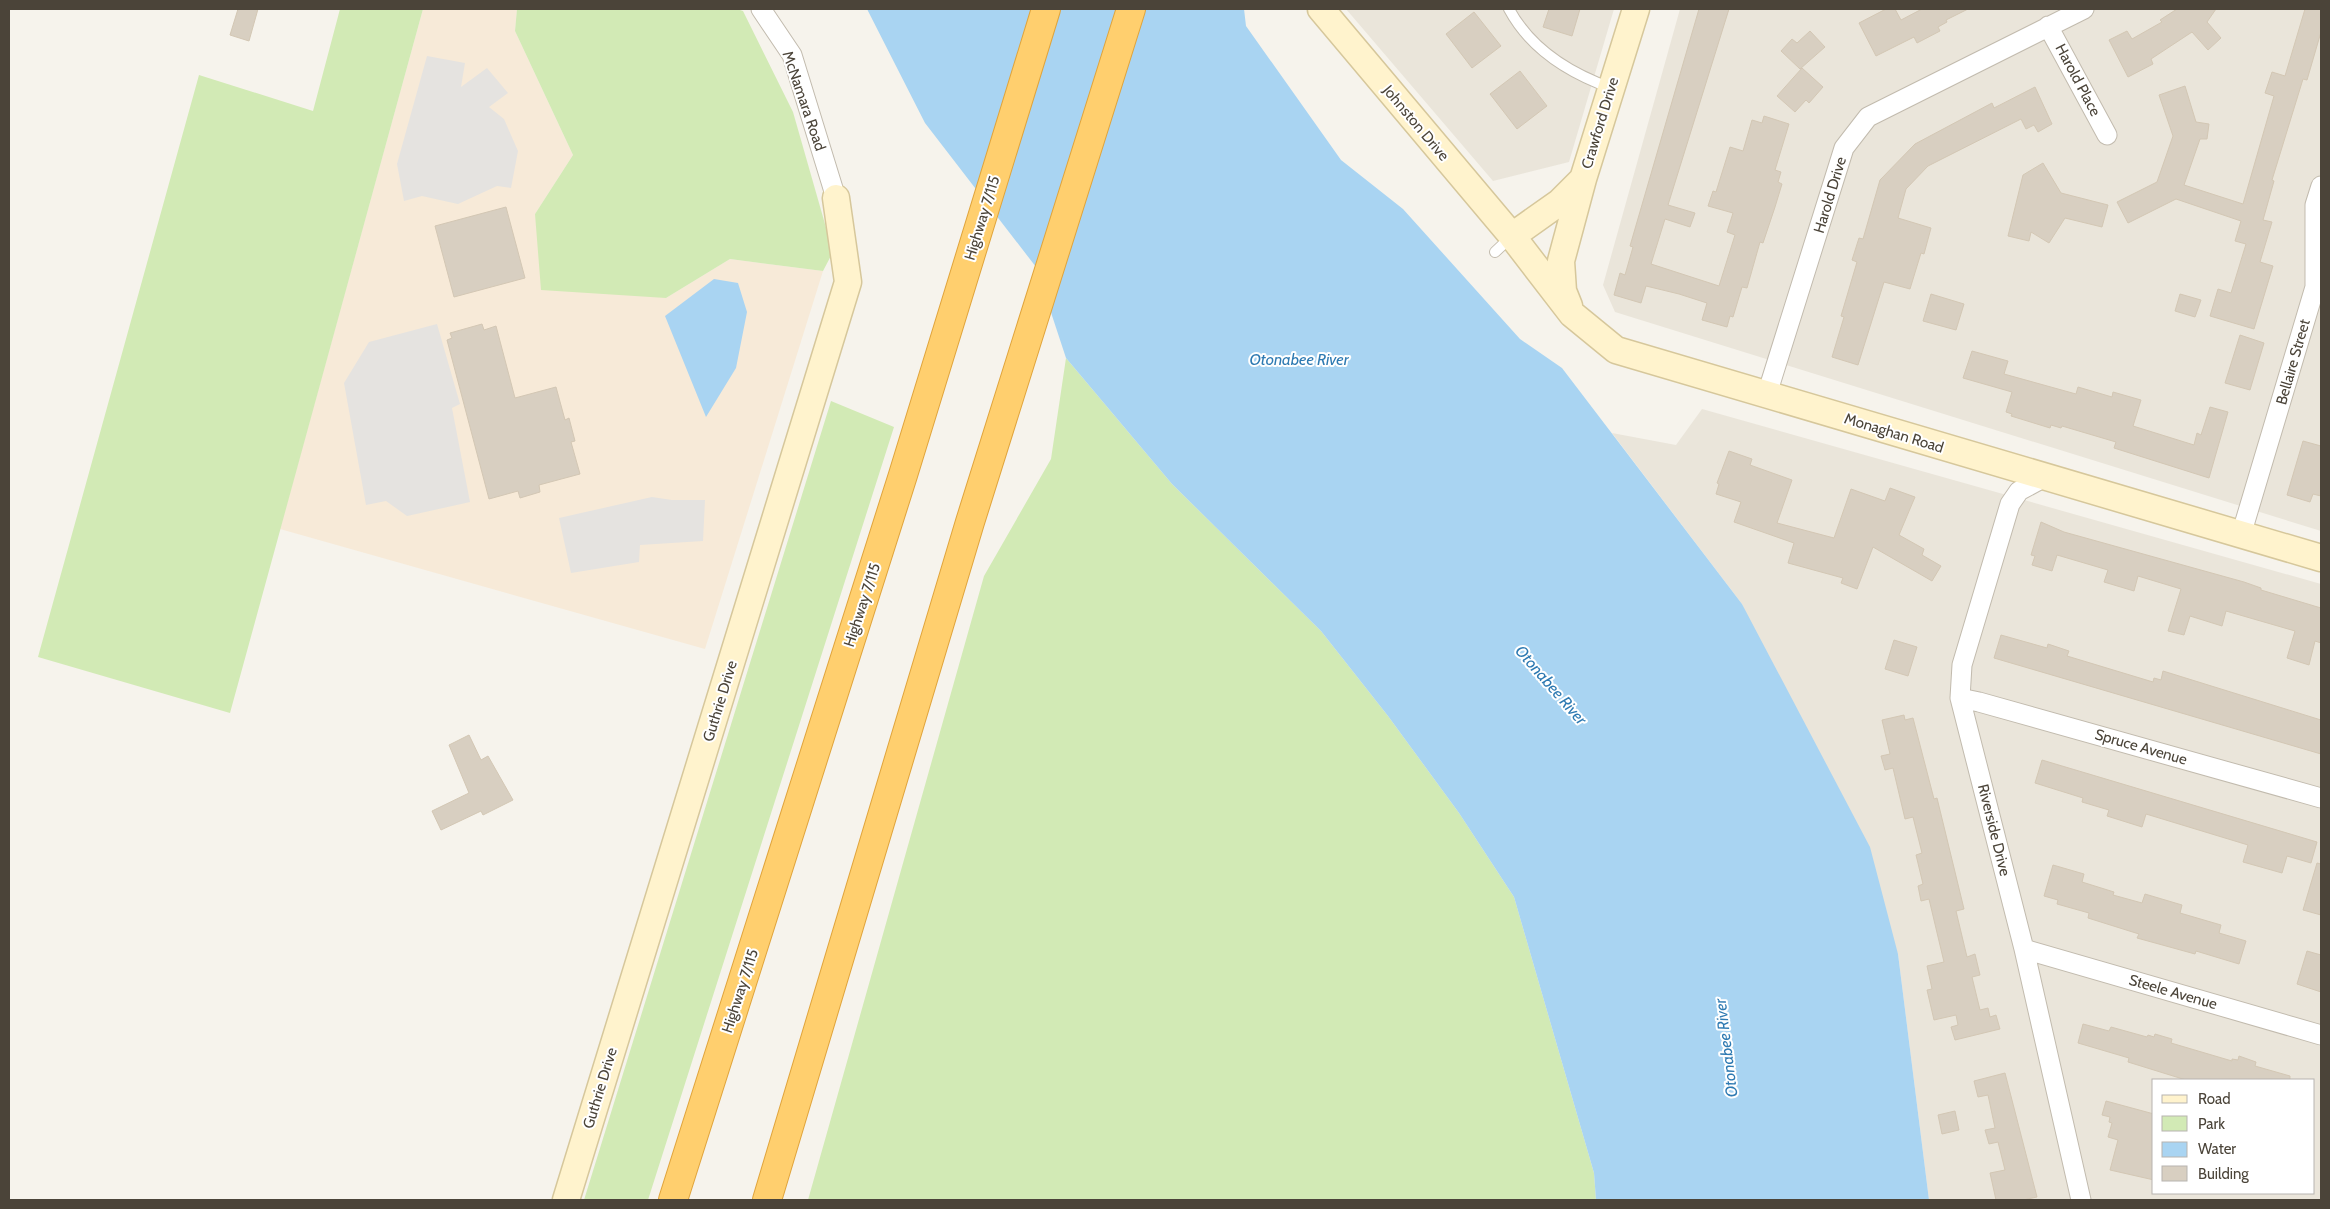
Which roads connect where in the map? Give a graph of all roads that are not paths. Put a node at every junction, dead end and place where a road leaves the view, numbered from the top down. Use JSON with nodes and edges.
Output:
{"nodes":[{"id":1,"x":761,"y":9,"type":"edge"},
{"id":2,"x":1046,"y":9,"type":"edge"},
{"id":3,"x":1132,"y":9,"type":"edge"},
{"id":4,"x":1321,"y":9,"type":"edge"},
{"id":5,"x":1509,"y":9,"type":"edge"},
{"id":6,"x":1636,"y":9,"type":"edge"},
{"id":7,"x":2084,"y":9,"type":"edge"},
{"id":8,"x":2048,"y":26,"type":"junction"},
{"id":9,"x":1611,"y":88,"type":"junction"},
{"id":10,"x":2107,"y":135,"type":"dead end"},
{"id":11,"x":1583,"y":178,"type":"junction"},
{"id":12,"x":2321,"y":186,"type":"edge"},
{"id":13,"x":836,"y":198,"type":"joint"},
{"id":14,"x":1504,"y":244,"type":"junction"},
{"id":15,"x":1572,"y":314,"type":"junction"},
{"id":16,"x":1767,"y":394,"type":"junction"},
{"id":17,"x":2043,"y":478,"type":"junction"},
{"id":18,"x":2242,"y":535,"type":"junction"},
{"id":19,"x":2321,"y":558,"type":"edge"},
{"id":20,"x":1960,"y":698,"type":"junction"},
{"id":21,"x":2321,"y":798,"type":"edge"},
{"id":22,"x":2024,"y":948,"type":"junction"},
{"id":23,"x":2321,"y":1034,"type":"edge"},
{"id":24,"x":566,"y":1200,"type":"edge"},
{"id":25,"x":673,"y":1200,"type":"edge"},
{"id":26,"x":767,"y":1200,"type":"edge"},
{"id":27,"x":2081,"y":1200,"type":"edge"}],
"edges":[{"from":1,"to":13,"type":"street","name":"McNamara Road"},
{"from":2,"to":25,"type":"highway","name":"Highway 7/115"},
{"from":3,"to":26,"type":"highway"},
{"from":4,"to":14,"type":"street","name":"Johnston Drive"},
{"from":5,"to":9,"type":"lane"},
{"from":6,"to":9,"type":"street","name":"Crawford Drive"},
{"from":7,"to":8,"type":"street","name":"Harold Drive"},
{"from":8,"to":10,"type":"street","name":"Harold Place"},
{"from":8,"to":16,"type":"street","name":"Harold Drive"},
{"from":9,"to":11,"type":"street","name":"Crawford Drive"},
{"from":11,"to":14,"type":"street","name":"Crawford Drive"},
{"from":11,"to":15,"type":"street"},
{"from":12,"to":18,"type":"street","name":"Bellaire Street"},
{"from":13,"to":24,"type":"street","name":"Guthrie Drive"},
{"from":14,"to":15,"type":"street","name":"Monaghan Road"},
{"from":15,"to":16,"type":"street","name":"Monaghan Road"},
{"from":16,"to":17,"type":"street","name":"Monaghan Road"},
{"from":17,"to":18,"type":"street","name":"Monaghan Road"},
{"from":17,"to":20,"type":"street","name":"Riverside Drive"},
{"from":18,"to":19,"type":"street","name":"Monaghan Road"},
{"from":20,"to":21,"type":"street","name":"Spruce Avenue"},
{"from":20,"to":22,"type":"street","name":"Riverside Drive"},
{"from":22,"to":23,"type":"street","name":"Steele Avenue"},
{"from":22,"to":27,"type":"street","name":"Riverside Drive"}]}
